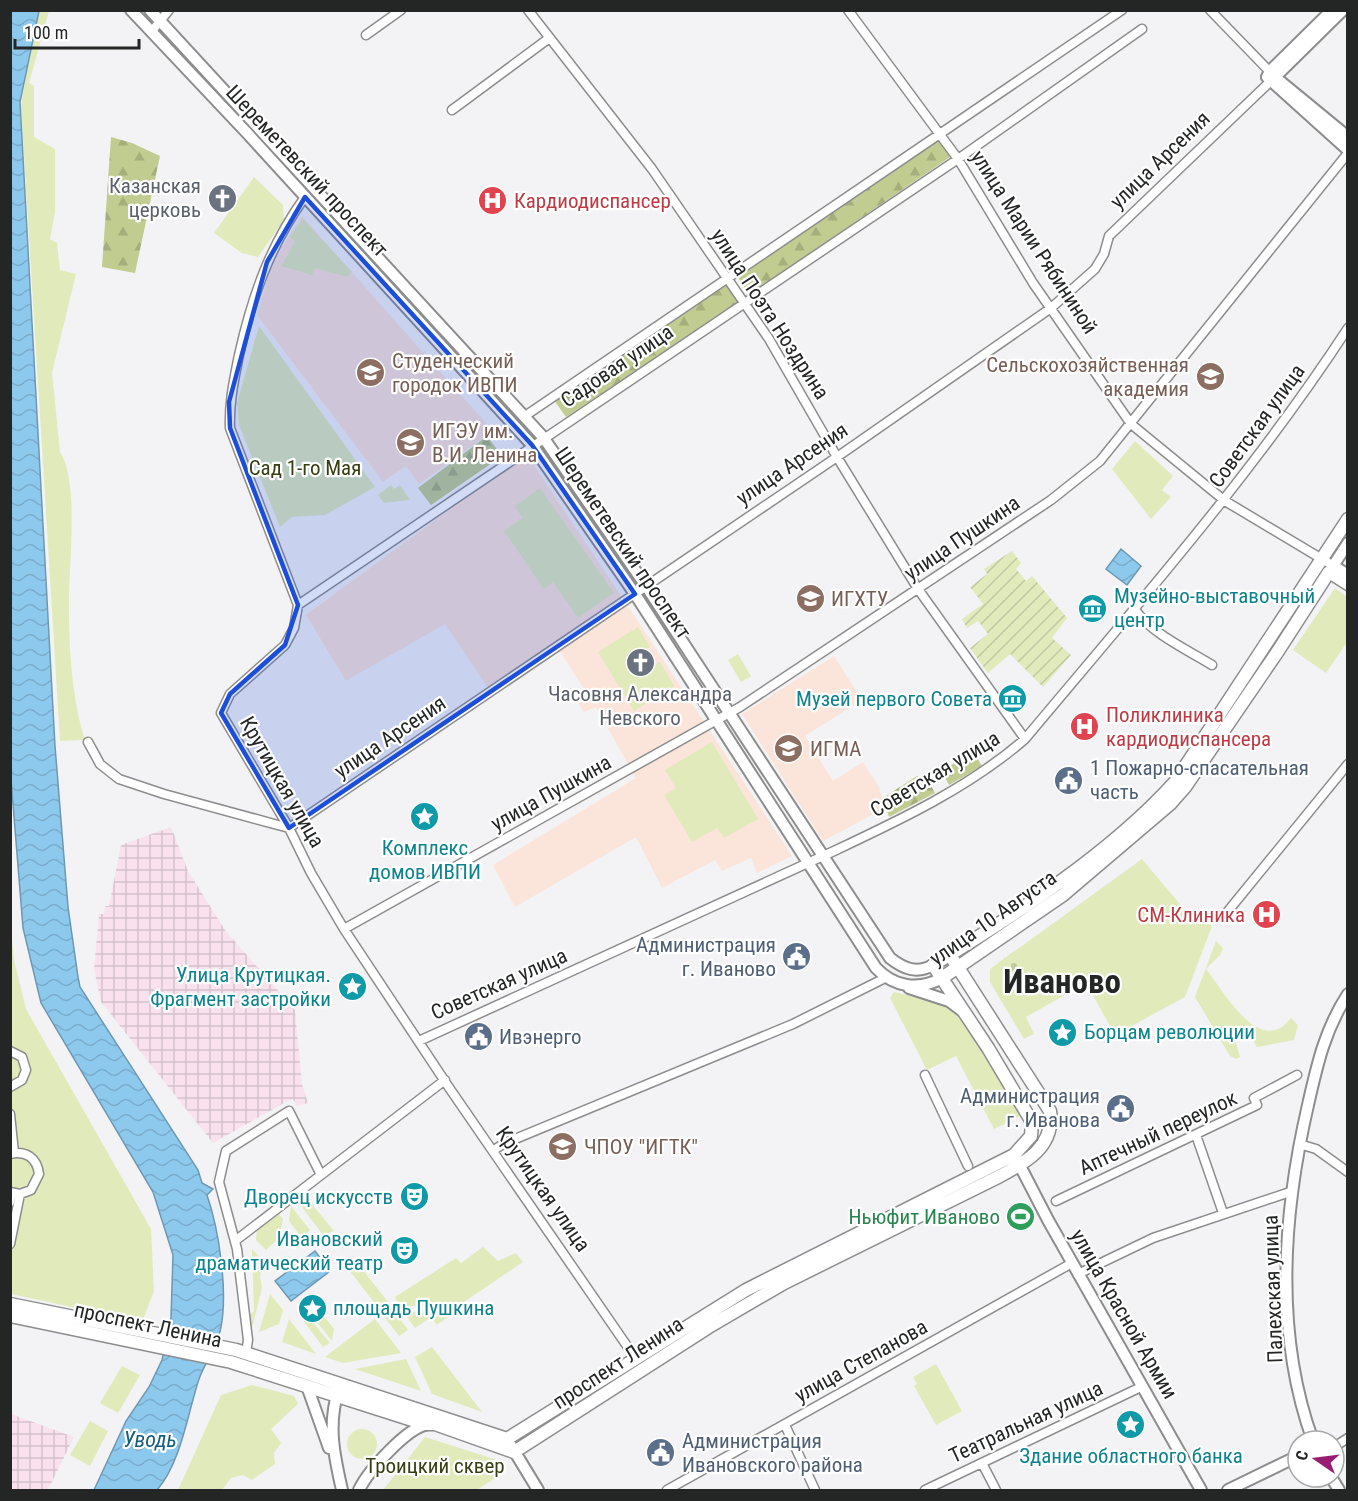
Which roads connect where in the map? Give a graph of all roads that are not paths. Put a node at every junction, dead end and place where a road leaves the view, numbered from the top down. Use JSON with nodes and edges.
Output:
{"nodes":[{"id":1,"x":131,"y":10,"type":"edge"},
{"id":2,"x":169,"y":10,"type":"edge"},
{"id":3,"x":401,"y":10,"type":"edge"},
{"id":4,"x":528,"y":10,"type":"edge"},
{"id":5,"x":1122,"y":10,"type":"edge"},
{"id":6,"x":1210,"y":10,"type":"edge"},
{"id":7,"x":1332,"y":10,"type":"edge"},
{"id":8,"x":1343,"y":10,"type":"edge"},
{"id":9,"x":851,"y":11,"type":"edge"},
{"id":10,"x":156,"y":14,"type":"edge"},
{"id":11,"x":149,"y":28,"type":"junction"},
{"id":12,"x":1142,"y":29,"type":"dead end"},
{"id":13,"x":366,"y":35,"type":"dead end"},
{"id":14,"x":548,"y":39,"type":"junction"},
{"id":15,"x":1272,"y":76,"type":"junction"},
{"id":16,"x":452,"y":110,"type":"dead end"},
{"id":17,"x":939,"y":132,"type":"junction"},
{"id":18,"x":1347,"y":137,"type":"edge"},
{"id":19,"x":1347,"y":152,"type":"edge"},
{"id":20,"x":958,"y":159,"type":"junction"},
{"id":21,"x":315,"y":188,"type":"junction"},
{"id":22,"x":305,"y":197,"type":"junction"},
{"id":23,"x":727,"y":278,"type":"junction"},
{"id":24,"x":745,"y":303,"type":"junction"},
{"id":25,"x":1051,"y":308,"type":"junction"},
{"id":26,"x":1347,"y":328,"type":"edge"},
{"id":27,"x":525,"y":416,"type":"junction"},
{"id":28,"x":1131,"y":424,"type":"junction"},
{"id":29,"x":543,"y":437,"type":"junction"},
{"id":30,"x":532,"y":445,"type":"junction"},
{"id":31,"x":837,"y":457,"type":"junction"},
{"id":32,"x":1225,"y":501,"type":"junction"},
{"id":33,"x":1347,"y":519,"type":"edge"},
{"id":34,"x":1347,"y":543,"type":"edge"},
{"id":35,"x":1327,"y":566,"type":"junction"},
{"id":36,"x":1347,"y":575,"type":"edge"},
{"id":37,"x":1347,"y":584,"type":"edge"},
{"id":38,"x":646,"y":586,"type":"junction"},
{"id":39,"x":918,"y":589,"type":"junction"},
{"id":40,"x":635,"y":594,"type":"junction"},
{"id":41,"x":298,"y":605,"type":"junction"},
{"id":42,"x":1135,"y":610,"type":"junction"},
{"id":43,"x":1212,"y":665,"type":"dead end"},
{"id":44,"x":729,"y":713,"type":"junction"},
{"id":45,"x":716,"y":720,"type":"junction"},
{"id":46,"x":1025,"y":739,"type":"junction"},
{"id":47,"x":88,"y":742,"type":"dead end"},
{"id":48,"x":1347,"y":764,"type":"edge"},
{"id":49,"x":289,"y":828,"type":"junction"},
{"id":50,"x":821,"y":856,"type":"junction"},
{"id":51,"x":807,"y":862,"type":"junction"},
{"id":52,"x":1224,"y":916,"type":"dead end"},
{"id":53,"x":344,"y":929,"type":"junction"},
{"id":54,"x":950,"y":955,"type":"junction"},
{"id":55,"x":977,"y":955,"type":"junction"},
{"id":56,"x":933,"y":965,"type":"junction"},
{"id":57,"x":899,"y":966,"type":"joint"},
{"id":58,"x":959,"y":968,"type":"junction"},
{"id":59,"x":885,"y":978,"type":"junction"},
{"id":60,"x":942,"y":978,"type":"junction"},
{"id":61,"x":901,"y":984,"type":"junction"},
{"id":62,"x":973,"y":988,"type":"junction"},
{"id":63,"x":1347,"y":994,"type":"edge"},
{"id":64,"x":968,"y":1017,"type":"junction"},
{"id":65,"x":418,"y":1041,"type":"junction"},
{"id":66,"x":10,"y":1051,"type":"edge"},
{"id":67,"x":925,"y":1075,"type":"dead end"},
{"id":68,"x":1297,"y":1075,"type":"dead end"},
{"id":69,"x":445,"y":1080,"type":"junction"},
{"id":70,"x":10,"y":1087,"type":"edge"},
{"id":71,"x":10,"y":1114,"type":"edge"},
{"id":72,"x":1196,"y":1135,"type":"junction"},
{"id":73,"x":1299,"y":1144,"type":"junction"},
{"id":74,"x":494,"y":1150,"type":"junction"},
{"id":75,"x":12,"y":1154,"type":"edge"},
{"id":76,"x":1017,"y":1160,"type":"junction"},
{"id":77,"x":968,"y":1166,"type":"dead end"},
{"id":78,"x":1347,"y":1172,"type":"edge"},
{"id":79,"x":321,"y":1175,"type":"junction"},
{"id":80,"x":1290,"y":1192,"type":"junction"},
{"id":81,"x":13,"y":1195,"type":"edge"},
{"id":82,"x":1056,"y":1201,"type":"dead end"},
{"id":83,"x":1223,"y":1213,"type":"junction"},
{"id":84,"x":235,"y":1241,"type":"junction"},
{"id":85,"x":10,"y":1244,"type":"edge"},
{"id":86,"x":1072,"y":1263,"type":"junction"},
{"id":87,"x":1078,"y":1274,"type":"junction"},
{"id":88,"x":10,"y":1304,"type":"edge"},
{"id":89,"x":10,"y":1316,"type":"edge"},
{"id":90,"x":142,"y":1337,"type":"junction"},
{"id":91,"x":237,"y":1355,"type":"junction"},
{"id":92,"x":636,"y":1359,"type":"junction"},
{"id":93,"x":307,"y":1386,"type":"junction"},
{"id":94,"x":1143,"y":1386,"type":"junction"},
{"id":95,"x":338,"y":1389,"type":"junction"},
{"id":96,"x":435,"y":1424,"type":"junction"},
{"id":97,"x":785,"y":1425,"type":"junction"},
{"id":98,"x":1307,"y":1429,"type":"edge"},
{"id":99,"x":507,"y":1439,"type":"junction"},
{"id":100,"x":514,"y":1452,"type":"junction"},
{"id":101,"x":1286,"y":1460,"type":"edge"},
{"id":102,"x":982,"y":1463,"type":"junction"},
{"id":103,"x":337,"y":1469,"type":"junction"},
{"id":104,"x":342,"y":1491,"type":"edge"},
{"id":105,"x":359,"y":1491,"type":"edge"},
{"id":106,"x":538,"y":1491,"type":"edge"},
{"id":107,"x":667,"y":1491,"type":"edge"},
{"id":108,"x":815,"y":1491,"type":"edge"},
{"id":109,"x":925,"y":1491,"type":"edge"},
{"id":110,"x":996,"y":1491,"type":"edge"},
{"id":111,"x":1201,"y":1491,"type":"edge"},
{"id":112,"x":1228,"y":1491,"type":"edge"}],
"edges":[{"from":1,"to":11,"type":"main road","name":"Шереметевский проспект"},
{"from":2,"to":10,"type":"street"},
{"from":3,"to":13,"type":"street"},
{"from":4,"to":14,"type":"street","name":"улица Поэта Ноздрина"},
{"from":5,"to":17,"type":"street","name":"Садовая улица"},
{"from":6,"to":15,"type":"street"},
{"from":7,"to":15,"type":"main road","name":"улица Арсения"},
{"from":8,"to":15,"type":"main road","name":"улица Арсения"},
{"from":9,"to":17,"type":"street","name":"улица Марии Рябининой"},
{"from":10,"to":11,"type":"street"},
{"from":10,"to":21,"type":"main road","name":"Шереметевский проспект"},
{"from":11,"to":22,"type":"main road","name":"Шереметевский проспект"},
{"from":12,"to":20,"type":"street","name":"Садовая улица"},
{"from":14,"to":16,"type":"street"},
{"from":14,"to":23,"type":"street","name":"улица Поэта Ноздрина"},
{"from":15,"to":18,"type":"main road"},
{"from":15,"to":19,"type":"main road"},
{"from":15,"to":25,"type":"street","name":"улица Арсения"},
{"from":17,"to":20,"type":"street","name":"улица Марии Рябининой"},
{"from":17,"to":23,"type":"street","name":"Садовая улица"},
{"from":19,"to":28,"type":"street","name":"улица Пушкина"},
{"from":20,"to":24,"type":"street","name":"Садовая улица"},
{"from":20,"to":25,"type":"street","name":"улица Марии Рябининой"},
{"from":21,"to":22,"type":"main road"},
{"from":21,"to":27,"type":"main road","name":"Шереметевский проспект"},
{"from":22,"to":30,"type":"main road","name":"Шереметевский проспект"},
{"from":22,"to":41,"type":"street"},
{"from":23,"to":24,"type":"street","name":"улица Поэта Ноздрина"},
{"from":23,"to":27,"type":"street","name":"Садовая улица"},
{"from":24,"to":29,"type":"street","name":"Садовая улица"},
{"from":24,"to":31,"type":"street","name":"улица Поэта Ноздрина"},
{"from":25,"to":28,"type":"street","name":"улица Марии Рябининой"},
{"from":25,"to":31,"type":"street","name":"улица Арсения"},
{"from":26,"to":32,"type":"street","name":"Советская улица"},
{"from":27,"to":29,"type":"main road","name":"Шереметевский проспект"},
{"from":28,"to":32,"type":"street","name":"улица Марии Рябининой"},
{"from":28,"to":39,"type":"street","name":"улица Пушкина"},
{"from":29,"to":30,"type":"street","name":"Садовая улица"},
{"from":29,"to":38,"type":"main road","name":"Шереметевский проспект"},
{"from":30,"to":40,"type":"main road","name":"Шереметевский проспект"},
{"from":30,"to":41,"type":"street","name":"Садовая улица"},
{"from":31,"to":38,"type":"street","name":"улица Арсения"},
{"from":31,"to":39,"type":"street","name":"улица Поэта Ноздрина"},
{"from":32,"to":35,"type":"street","name":"улица Марии Рябининой"},
{"from":32,"to":42,"type":"street","name":"Советская улица"},
{"from":33,"to":35,"type":"highway","name":"улица 10 Августа"},
{"from":34,"to":35,"type":"main road","name":"улица 10 Августа"},
{"from":35,"to":36,"type":"main road","name":"улица Марии Рябининой"},
{"from":35,"to":37,"type":"highway","name":"улица Марии Рябининой"},
{"from":35,"to":54,"type":"highway","name":"улица 10 Августа"},
{"from":35,"to":55,"type":"highway","name":"улица 10 Августа"},
{"from":38,"to":40,"type":"street","name":"улица Арсения"},
{"from":38,"to":44,"type":"main road","name":"Шереметевский проспект"},
{"from":39,"to":44,"type":"street","name":"улица Пушкина"},
{"from":39,"to":46,"type":"street","name":"улица Поэта Ноздрина"},
{"from":40,"to":45,"type":"main road","name":"Шереметевский проспект"},
{"from":40,"to":49,"type":"street","name":"улица Арсения"},
{"from":41,"to":49,"type":"street","name":"Крутицкая улица"},
{"from":42,"to":43,"type":"street"},
{"from":42,"to":46,"type":"street","name":"Советская улица"},
{"from":44,"to":45,"type":"street","name":"улица Пушкина"},
{"from":44,"to":50,"type":"main road","name":"Шереметевский проспект"},
{"from":45,"to":51,"type":"main road","name":"Шереметевский проспект"},
{"from":45,"to":53,"type":"street","name":"улица Пушкина"},
{"from":46,"to":50,"type":"street","name":"Советская улица"},
{"from":47,"to":49,"type":"street"},
{"from":48,"to":52,"type":"street"},
{"from":49,"to":53,"type":"street","name":"Крутицкая улица"},
{"from":50,"to":51,"type":"street","name":"Советская улица"},
{"from":50,"to":57,"type":"main road","name":"Шереметевский проспект"},
{"from":51,"to":59,"type":"main road","name":"Шереметевский проспект"},
{"from":51,"to":65,"type":"street","name":"Советская улица"},
{"from":53,"to":65,"type":"street","name":"Крутицкая улица"},
{"from":54,"to":56,"type":"highway","name":"улица 10 Августа"},
{"from":54,"to":58,"type":"highway","name":"проспект Ленина"},
{"from":55,"to":58,"type":"highway","name":"улица 10 Августа"},
{"from":55,"to":62,"type":"highway"},
{"from":56,"to":57,"type":"main road","name":"улица 10 Августа"},
{"from":56,"to":60,"type":"highway","name":"проспект Ленина"},
{"from":58,"to":60,"type":"highway","name":"улица 10 Августа"},
{"from":58,"to":62,"type":"highway","name":"проспект Ленина"},
{"from":59,"to":61,"type":"main road","name":"улица 10 Августа"},
{"from":59,"to":74,"type":"street"},
{"from":60,"to":61,"type":"main road","name":"улица 10 Августа"},
{"from":60,"to":64,"type":"highway","name":"проспект Ленина"},
{"from":61,"to":64,"type":"main road","name":"проспект Ленина"},
{"from":62,"to":76,"type":"highway","name":"проспект Ленина"},
{"from":63,"to":73,"type":"main road","name":"Палехская улица"},
{"from":64,"to":76,"type":"highway","name":"проспект Ленина"},
{"from":65,"to":69,"type":"street","name":"Крутицкая улица"},
{"from":66,"to":70,"type":"street"},
{"from":67,"to":77,"type":"street"},
{"from":68,"to":72,"type":"street","name":"Аптечный переулок"},
{"from":69,"to":74,"type":"street","name":"Крутицкая улица"},
{"from":69,"to":79,"type":"street"},
{"from":71,"to":75,"type":"street"},
{"from":72,"to":82,"type":"street","name":"Аптечный переулок"},
{"from":72,"to":83,"type":"street"},
{"from":73,"to":78,"type":"street"},
{"from":73,"to":80,"type":"main road","name":"Палехская улица"},
{"from":74,"to":92,"type":"street","name":"Крутицкая улица"},
{"from":75,"to":81,"type":"street"},
{"from":76,"to":86,"type":"main road","name":"улица Красной Армии"},
{"from":76,"to":92,"type":"highway","name":"проспект Ленина"},
{"from":76,"to":100,"type":"highway","name":"проспект Ленина"},
{"from":79,"to":84,"type":"street"},
{"from":79,"to":84,"type":"street"},
{"from":80,"to":83,"type":"street"},
{"from":80,"to":98,"type":"main road","name":"Палехская улица"},
{"from":81,"to":85,"type":"street"},
{"from":83,"to":87,"type":"street"},
{"from":84,"to":91,"type":"street"},
{"from":86,"to":87,"type":"main road","name":"улица Красной Армии"},
{"from":86,"to":97,"type":"street","name":"улица Степанова"},
{"from":87,"to":94,"type":"main road","name":"улица Красной Армии"},
{"from":88,"to":90,"type":"highway","name":"проспект Ленина"},
{"from":89,"to":90,"type":"highway","name":"проспект Ленина"},
{"from":90,"to":91,"type":"highway","name":"проспект Ленина"},
{"from":91,"to":93,"type":"highway","name":"проспект Ленина"},
{"from":91,"to":95,"type":"highway","name":"проспект Ленина"},
{"from":92,"to":99,"type":"highway","name":"проспект Ленина"},
{"from":93,"to":95,"type":"highway","name":"проспект Ленина"},
{"from":93,"to":103,"type":"main road"},
{"from":94,"to":102,"type":"street","name":"Театральная улица"},
{"from":94,"to":111,"type":"main road","name":"улица Красной Армии"},
{"from":95,"to":96,"type":"highway","name":"проспект Ленина"},
{"from":95,"to":99,"type":"highway","name":"проспект Ленина"},
{"from":95,"to":103,"type":"main road"},
{"from":96,"to":100,"type":"highway","name":"проспект Ленина"},
{"from":96,"to":105,"type":"main road"},
{"from":97,"to":107,"type":"street","name":"улица Степанова"},
{"from":97,"to":108,"type":"street"},
{"from":99,"to":100,"type":"main road"},
{"from":100,"to":106,"type":"main road"},
{"from":101,"to":112,"type":"main road"},
{"from":102,"to":109,"type":"street","name":"Театральная улица"},
{"from":102,"to":110,"type":"street"},
{"from":103,"to":104,"type":"main road"}]}
